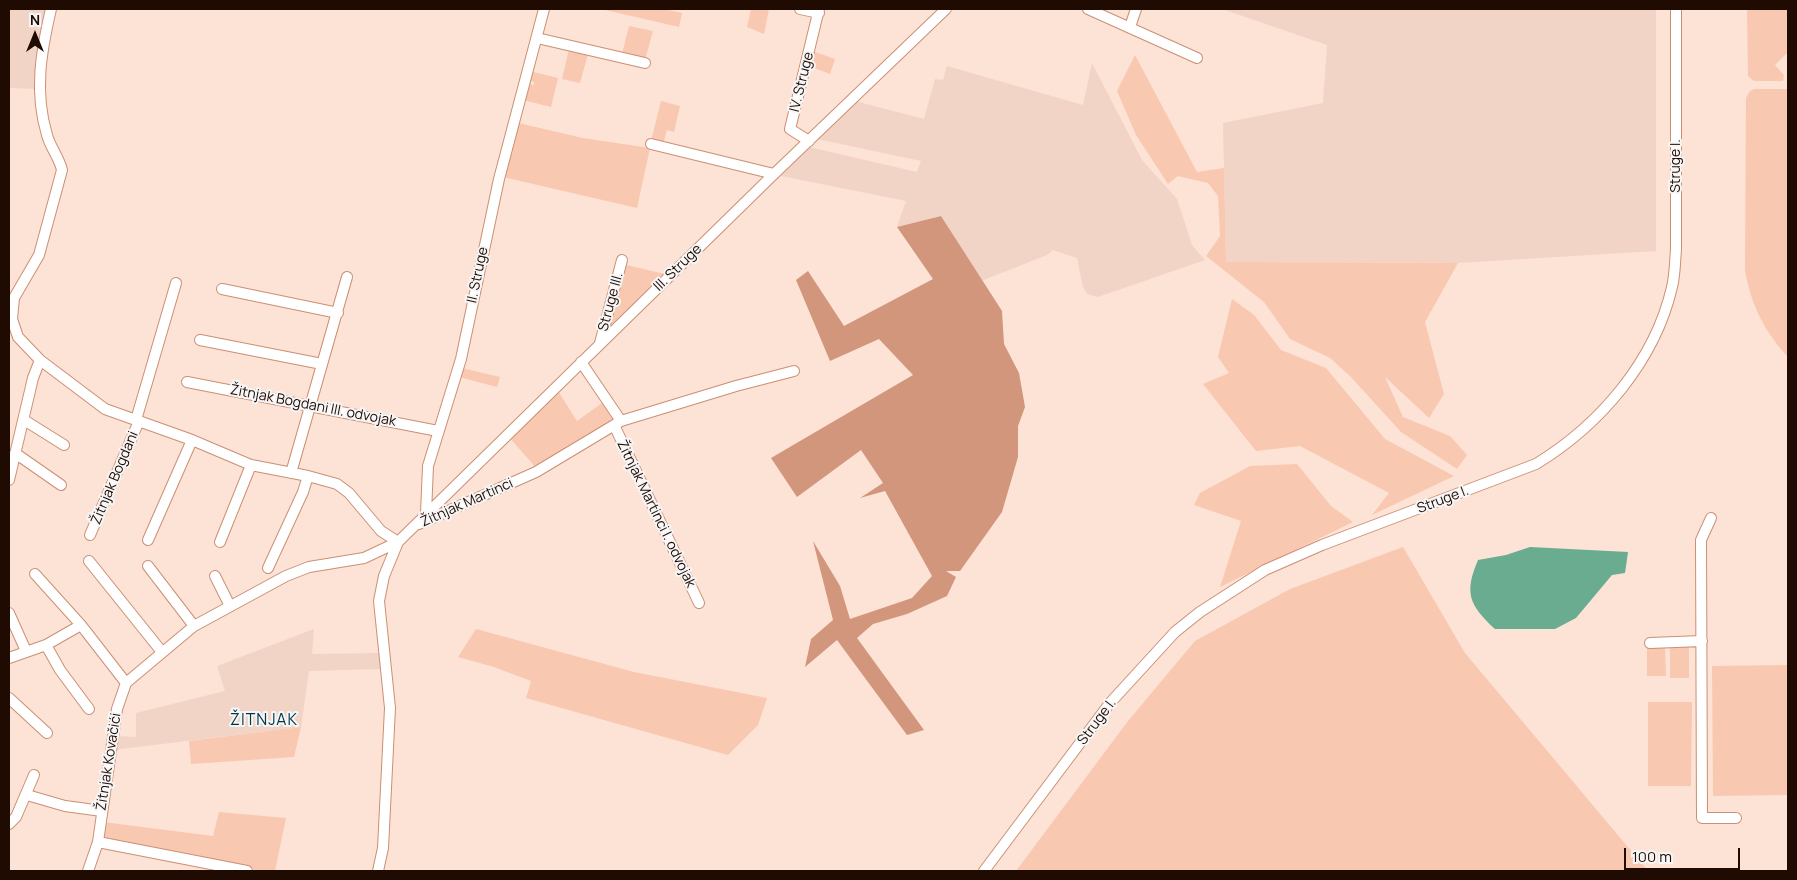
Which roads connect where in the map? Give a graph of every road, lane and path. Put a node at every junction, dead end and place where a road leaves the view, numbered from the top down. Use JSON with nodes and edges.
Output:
{"nodes":[{"id":1,"x":51,"y":9,"type":"edge"},
{"id":2,"x":544,"y":9,"type":"edge"},
{"id":3,"x":800,"y":9,"type":"edge"},
{"id":4,"x":946,"y":9,"type":"edge"},
{"id":5,"x":1088,"y":9,"type":"edge"},
{"id":6,"x":1136,"y":9,"type":"edge"},
{"id":7,"x":1676,"y":9,"type":"edge"},
{"id":8,"x":819,"y":11,"type":"edge"},
{"id":9,"x":1130,"y":27,"type":"junction"},
{"id":10,"x":536,"y":38,"type":"junction"},
{"id":11,"x":1197,"y":58,"type":"dead end"},
{"id":12,"x":645,"y":63,"type":"dead end"},
{"id":13,"x":809,"y":141,"type":"junction"},
{"id":14,"x":651,"y":144,"type":"dead end"},
{"id":15,"x":774,"y":174,"type":"junction"},
{"id":16,"x":622,"y":260,"type":"dead end"},
{"id":17,"x":348,"y":277,"type":"dead end"},
{"id":18,"x":176,"y":283,"type":"dead end"},
{"id":19,"x":222,"y":289,"type":"dead end"},
{"id":20,"x":338,"y":313,"type":"junction"},
{"id":21,"x":200,"y":340,"type":"dead end"},
{"id":22,"x":600,"y":344,"type":"junction"},
{"id":23,"x":40,"y":360,"type":"junction"},
{"id":24,"x":581,"y":362,"type":"junction"},
{"id":25,"x":322,"y":364,"type":"junction"},
{"id":26,"x":794,"y":371,"type":"dead end"},
{"id":27,"x":187,"y":382,"type":"dead end"},
{"id":28,"x":309,"y":406,"type":"junction"},
{"id":29,"x":24,"y":420,"type":"junction"},
{"id":30,"x":137,"y":421,"type":"junction"},
{"id":31,"x":618,"y":423,"type":"junction"},
{"id":32,"x":438,"y":431,"type":"junction"},
{"id":33,"x":192,"y":440,"type":"junction"},
{"id":34,"x":64,"y":445,"type":"dead end"},
{"id":35,"x":15,"y":453,"type":"junction"},
{"id":36,"x":251,"y":465,"type":"junction"},
{"id":37,"x":291,"y":473,"type":"junction"},
{"id":38,"x":308,"y":476,"type":"junction"},
{"id":39,"x":9,"y":480,"type":"edge"},
{"id":40,"x":61,"y":485,"type":"dead end"},
{"id":41,"x":426,"y":513,"type":"junction"},
{"id":42,"x":1711,"y":518,"type":"dead end"},
{"id":43,"x":411,"y":527,"type":"junction"},
{"id":44,"x":90,"y":535,"type":"dead end"},
{"id":45,"x":148,"y":540,"type":"dead end"},
{"id":46,"x":220,"y":542,"type":"dead end"},
{"id":47,"x":398,"y":542,"type":"junction"},
{"id":48,"x":89,"y":561,"type":"dead end"},
{"id":49,"x":148,"y":566,"type":"dead end"},
{"id":50,"x":268,"y":568,"type":"dead end"},
{"id":51,"x":35,"y":574,"type":"dead end"},
{"id":52,"x":215,"y":576,"type":"dead end"},
{"id":53,"x":699,"y":603,"type":"dead end"},
{"id":54,"x":230,"y":606,"type":"junction"},
{"id":55,"x":9,"y":614,"type":"edge"},
{"id":56,"x":82,"y":625,"type":"junction"},
{"id":57,"x":194,"y":626,"type":"junction"},
{"id":58,"x":1702,"y":641,"type":"junction"},
{"id":59,"x":1650,"y":643,"type":"dead end"},
{"id":60,"x":46,"y":645,"type":"junction"},
{"id":61,"x":26,"y":651,"type":"junction"},
{"id":62,"x":162,"y":652,"type":"junction"},
{"id":63,"x":9,"y":658,"type":"edge"},
{"id":64,"x":126,"y":683,"type":"junction"},
{"id":65,"x":9,"y":698,"type":"edge"},
{"id":66,"x":89,"y":709,"type":"dead end"},
{"id":67,"x":48,"y":733,"type":"dead end"},
{"id":68,"x":34,"y":775,"type":"dead end"},
{"id":69,"x":27,"y":795,"type":"junction"},
{"id":70,"x":102,"y":811,"type":"junction"},
{"id":71,"x":1736,"y":818,"type":"dead end"},
{"id":72,"x":9,"y":824,"type":"edge"},
{"id":73,"x":98,"y":842,"type":"junction"},
{"id":74,"x":88,"y":871,"type":"edge"},
{"id":75,"x":246,"y":871,"type":"edge"},
{"id":76,"x":378,"y":871,"type":"edge"},
{"id":77,"x":984,"y":871,"type":"edge"}],
"edges":[{"from":1,"to":23,"type":"street","name":"Žitnjak Bogdani"},
{"from":2,"to":10,"type":"street","name":"II. Struge"},
{"from":3,"to":8,"type":"street","name":"IV. Struge"},
{"from":4,"to":13,"type":"street","name":"III. Struge"},
{"from":5,"to":9,"type":"street"},
{"from":6,"to":9,"type":"street"},
{"from":7,"to":77,"type":"street","name":"Struge I."},
{"from":8,"to":13,"type":"street","name":"IV. Struge"},
{"from":9,"to":11,"type":"street"},
{"from":10,"to":12,"type":"street"},
{"from":10,"to":32,"type":"street","name":"II. Struge"},
{"from":13,"to":15,"type":"street","name":"III. Struge"},
{"from":14,"to":15,"type":"street"},
{"from":15,"to":22,"type":"street","name":"III. Struge"},
{"from":16,"to":22,"type":"street","name":"Struge III."},
{"from":17,"to":20,"type":"street"},
{"from":18,"to":30,"type":"street"},
{"from":19,"to":20,"type":"street"},
{"from":20,"to":25,"type":"street"},
{"from":21,"to":25,"type":"street"},
{"from":22,"to":24,"type":"street","name":"III. Struge"},
{"from":23,"to":29,"type":"street"},
{"from":23,"to":30,"type":"street","name":"Žitnjak Bogdani"},
{"from":24,"to":31,"type":"street"},
{"from":24,"to":41,"type":"street","name":"III. Struge"},
{"from":25,"to":28,"type":"street"},
{"from":26,"to":31,"type":"street","name":"Žitnjak Martinci"},
{"from":27,"to":28,"type":"street","name":"Žitnjak Bogdani III. odvojak"},
{"from":28,"to":32,"type":"street","name":"Žitnjak Bogdani III. odvojak"},
{"from":28,"to":37,"type":"street"},
{"from":29,"to":34,"type":"street"},
{"from":29,"to":35,"type":"street"},
{"from":30,"to":33,"type":"street","name":"Žitnjak Bogdani"},
{"from":30,"to":44,"type":"street","name":"Žitnjak Bogdani"},
{"from":31,"to":43,"type":"street","name":"Žitnjak Martinci"},
{"from":31,"to":53,"type":"street","name":"Žitnjak Martinci I. odvojak"},
{"from":32,"to":41,"type":"street","name":"II. Struge"},
{"from":33,"to":36,"type":"street","name":"Žitnjak Bogdani"},
{"from":33,"to":45,"type":"street"},
{"from":35,"to":39,"type":"street"},
{"from":35,"to":40,"type":"street"},
{"from":36,"to":37,"type":"street","name":"Žitnjak Bogdani"},
{"from":36,"to":46,"type":"street"},
{"from":37,"to":38,"type":"street","name":"Žitnjak Bogdani"},
{"from":38,"to":47,"type":"street","name":"Žitnjak Bogdani"},
{"from":38,"to":50,"type":"street"},
{"from":41,"to":43,"type":"street","name":"III. Struge"},
{"from":42,"to":58,"type":"street"},
{"from":43,"to":47,"type":"street","name":"Žitnjak Martinci"},
{"from":47,"to":54,"type":"street"},
{"from":47,"to":76,"type":"street","name":"Žitnjak Martinci"},
{"from":48,"to":62,"type":"street"},
{"from":49,"to":57,"type":"street"},
{"from":51,"to":56,"type":"street"},
{"from":52,"to":54,"type":"street"},
{"from":54,"to":57,"type":"street"},
{"from":55,"to":61,"type":"street"},
{"from":56,"to":60,"type":"street"},
{"from":56,"to":64,"type":"street"},
{"from":57,"to":62,"type":"street"},
{"from":58,"to":59,"type":"street"},
{"from":58,"to":71,"type":"street"},
{"from":60,"to":61,"type":"street"},
{"from":60,"to":66,"type":"street","name":"Žitnjak Kovačići"},
{"from":61,"to":63,"type":"street"},
{"from":62,"to":64,"type":"street"},
{"from":64,"to":70,"type":"street","name":"Žitnjak Kovačići"},
{"from":65,"to":67,"type":"street"},
{"from":68,"to":69,"type":"street"},
{"from":69,"to":70,"type":"street"},
{"from":69,"to":72,"type":"street"},
{"from":70,"to":73,"type":"street","name":"Žitnjak Kovačići"},
{"from":73,"to":74,"type":"street","name":"Žitnjak Kovačići"},
{"from":73,"to":75,"type":"street"}]}
